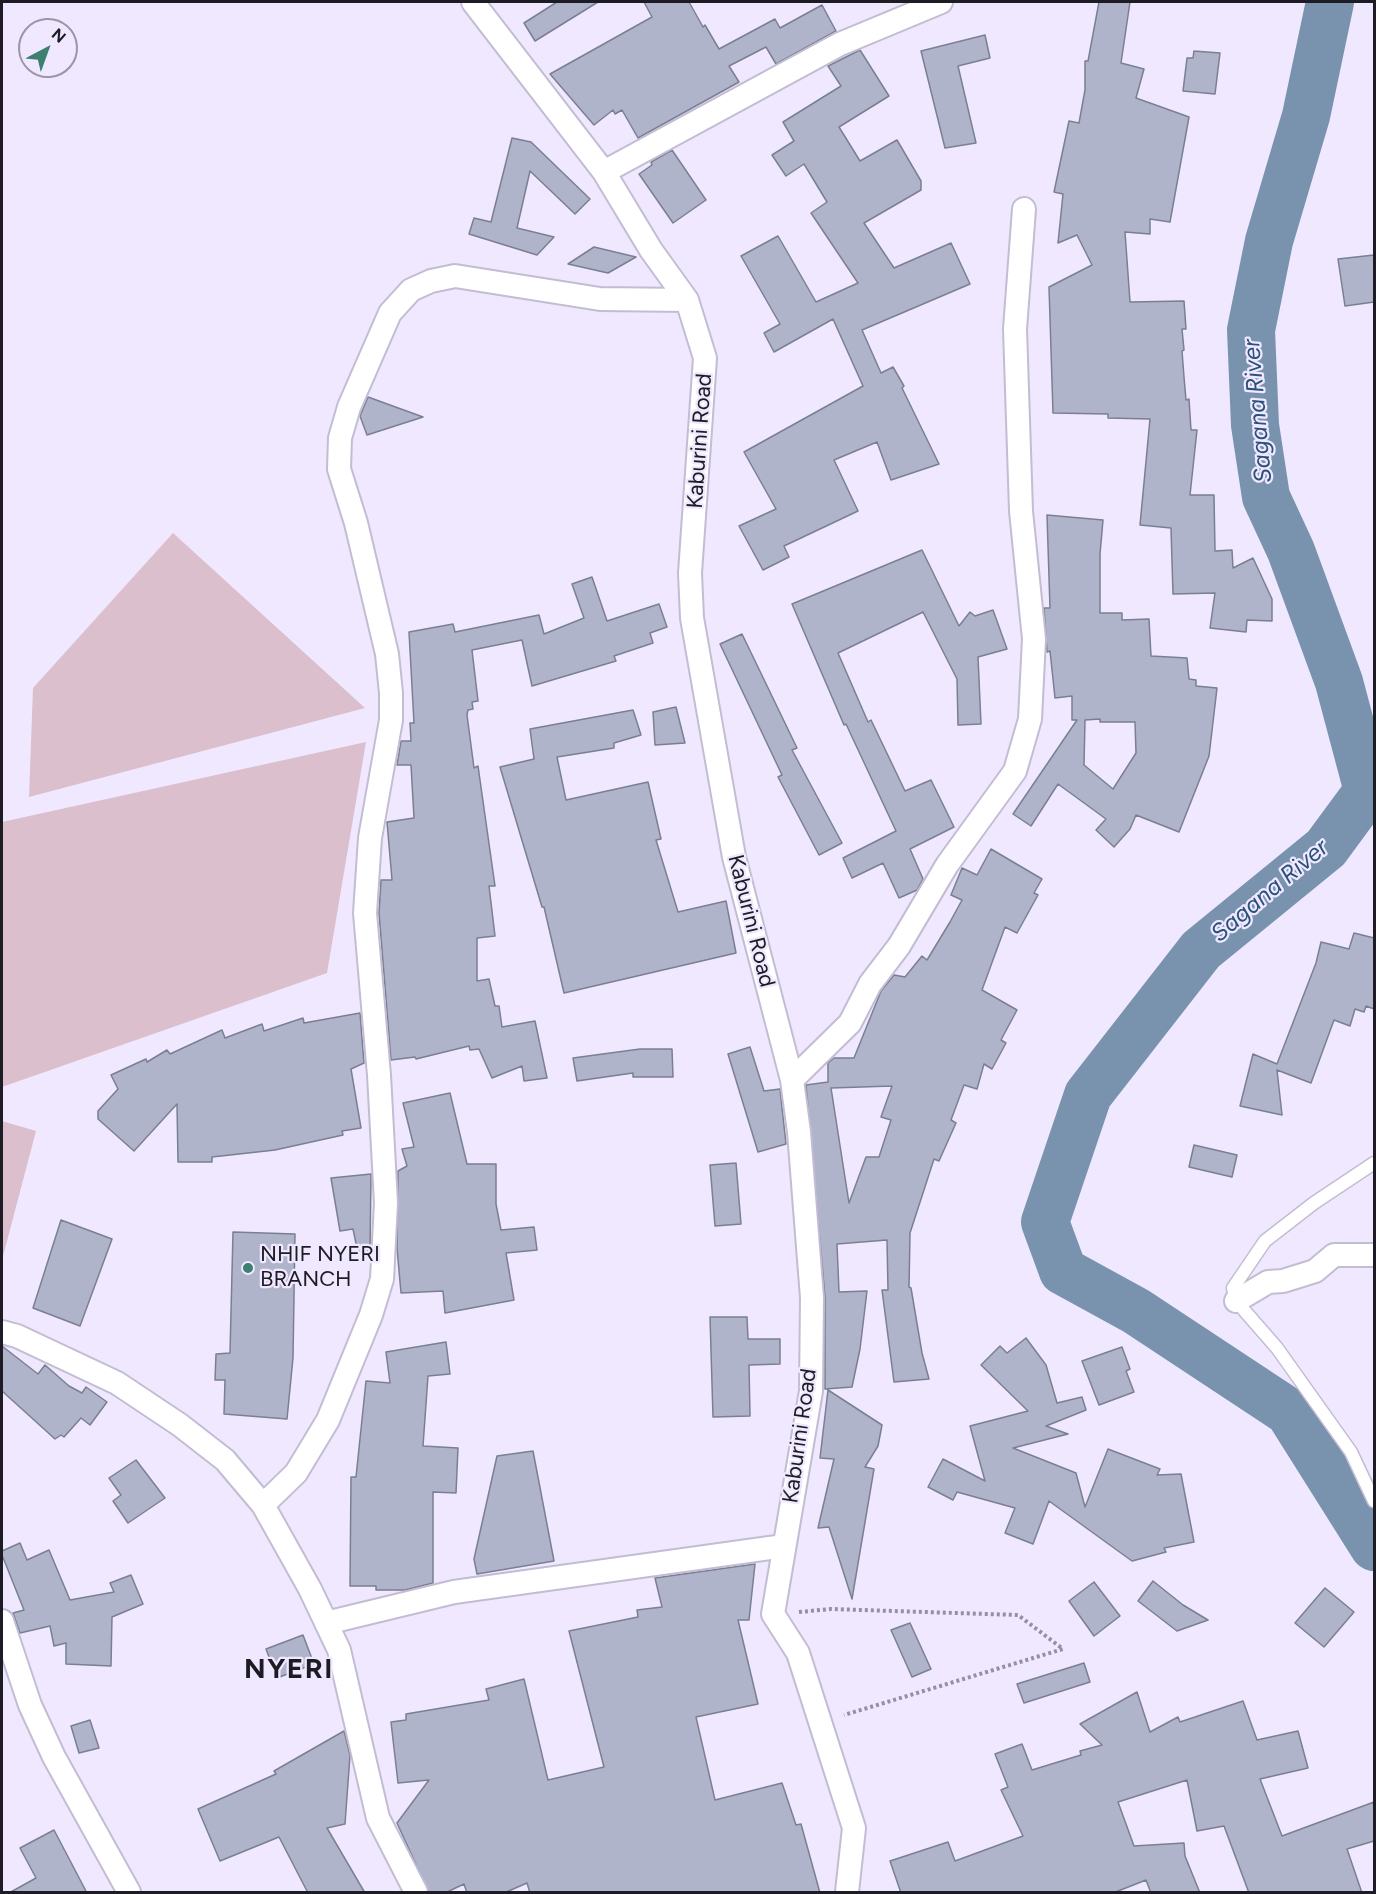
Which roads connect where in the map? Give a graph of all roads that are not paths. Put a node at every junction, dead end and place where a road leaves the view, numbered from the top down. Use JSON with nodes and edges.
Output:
{"nodes":[{"id":1,"x":473,"y":2,"type":"edge"},
{"id":2,"x":941,"y":2,"type":"edge"},
{"id":3,"x":604,"y":172,"type":"junction"},
{"id":4,"x":1024,"y":209,"type":"dead end"},
{"id":5,"x":687,"y":300,"type":"junction"},
{"id":6,"x":792,"y":1080,"type":"junction"},
{"id":7,"x":1374,"y":1163,"type":"edge"},
{"id":8,"x":1374,"y":1255,"type":"edge"},
{"id":9,"x":1236,"y":1301,"type":"junction"},
{"id":10,"x":2,"y":1332,"type":"edge"},
{"id":11,"x":1374,"y":1501,"type":"edge"},
{"id":12,"x":263,"y":1505,"type":"junction"},
{"id":13,"x":784,"y":1546,"type":"junction"},
{"id":14,"x":2,"y":1621,"type":"edge"},
{"id":15,"x":326,"y":1623,"type":"junction"},
{"id":16,"x":129,"y":1893,"type":"edge"},
{"id":17,"x":416,"y":1893,"type":"edge"},
{"id":18,"x":847,"y":1893,"type":"edge"}],
"edges":[{"from":1,"to":3,"type":"street","name":"Kaburini Road"},
{"from":2,"to":3,"type":"street"},
{"from":3,"to":5,"type":"street","name":"Kaburini Road"},
{"from":4,"to":6,"type":"street"},
{"from":5,"to":6,"type":"street","name":"Kaburini Road"},
{"from":5,"to":12,"type":"street"},
{"from":6,"to":13,"type":"street","name":"Kaburini Road"},
{"from":7,"to":9,"type":"lane"},
{"from":8,"to":9,"type":"street"},
{"from":9,"to":11,"type":"lane"},
{"from":10,"to":12,"type":"street"},
{"from":12,"to":15,"type":"street"},
{"from":13,"to":15,"type":"street"},
{"from":13,"to":18,"type":"street","name":"Kaburini Road"},
{"from":14,"to":16,"type":"street"},
{"from":15,"to":17,"type":"street"}]}
